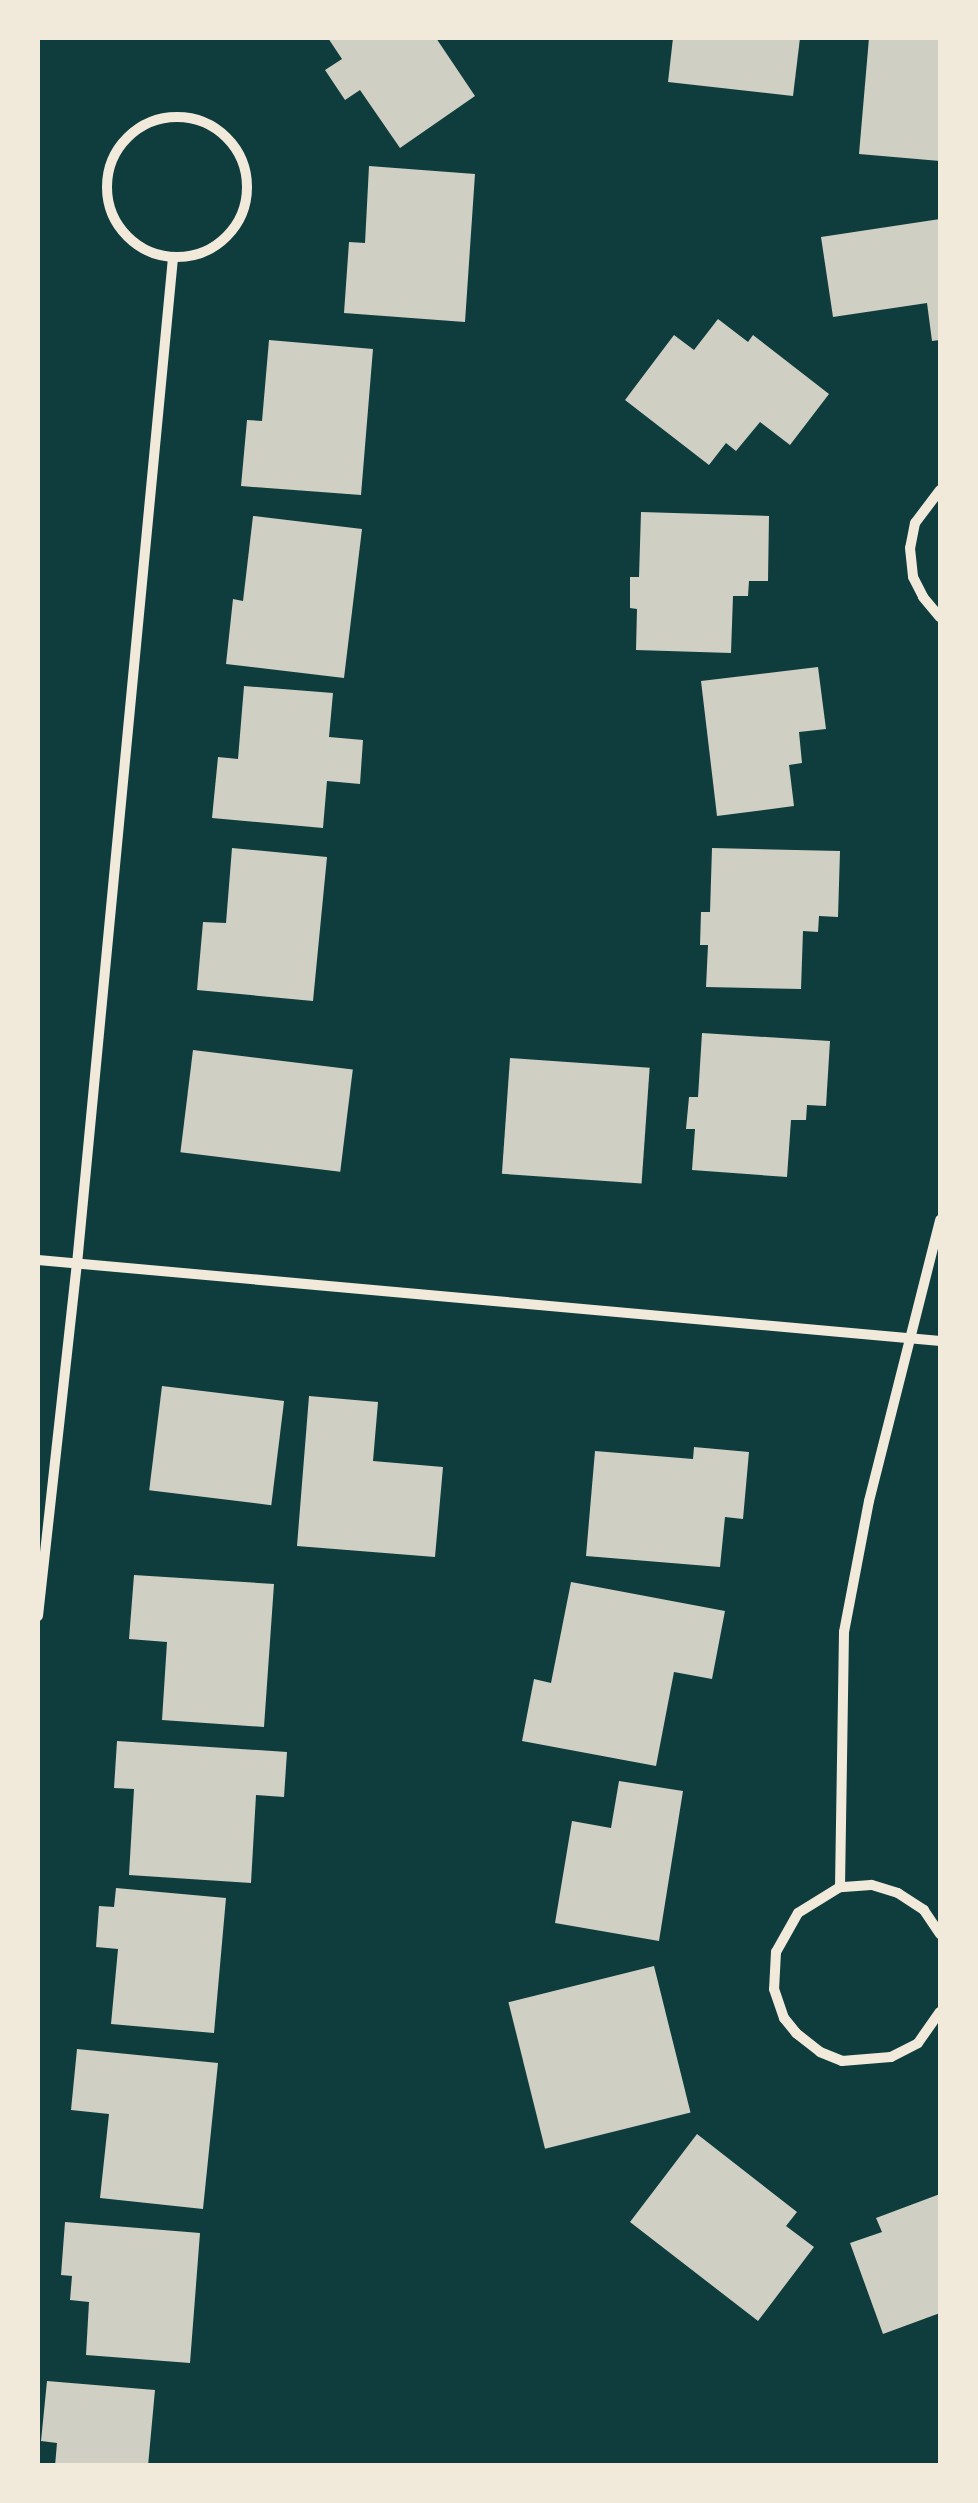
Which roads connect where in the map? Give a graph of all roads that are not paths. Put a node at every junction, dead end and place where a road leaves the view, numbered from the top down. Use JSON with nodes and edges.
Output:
{"nodes":[{"id":1,"x":173,"y":258,"type":"junction"},
{"id":2,"x":940,"y":490,"type":"edge"},
{"id":3,"x":940,"y":617,"type":"edge"},
{"id":4,"x":940,"y":1220,"type":"edge"},
{"id":5,"x":38,"y":1260,"type":"edge"},
{"id":6,"x":77,"y":1264,"type":"junction"},
{"id":7,"x":909,"y":1338,"type":"junction"},
{"id":8,"x":940,"y":1341,"type":"edge"},
{"id":9,"x":38,"y":1616,"type":"edge"},
{"id":10,"x":840,"y":1887,"type":"junction"},
{"id":11,"x":940,"y":1934,"type":"edge"},
{"id":12,"x":940,"y":2012,"type":"edge"}],
"edges":[{"from":1,"to":1,"type":"street"},
{"from":1,"to":6,"type":"street"},
{"from":2,"to":3,"type":"street"},
{"from":4,"to":7,"type":"street"},
{"from":5,"to":6,"type":"street"},
{"from":6,"to":7,"type":"street"},
{"from":6,"to":9,"type":"street"},
{"from":7,"to":8,"type":"street"},
{"from":7,"to":10,"type":"street"},
{"from":10,"to":11,"type":"street"},
{"from":10,"to":12,"type":"street"}]}
